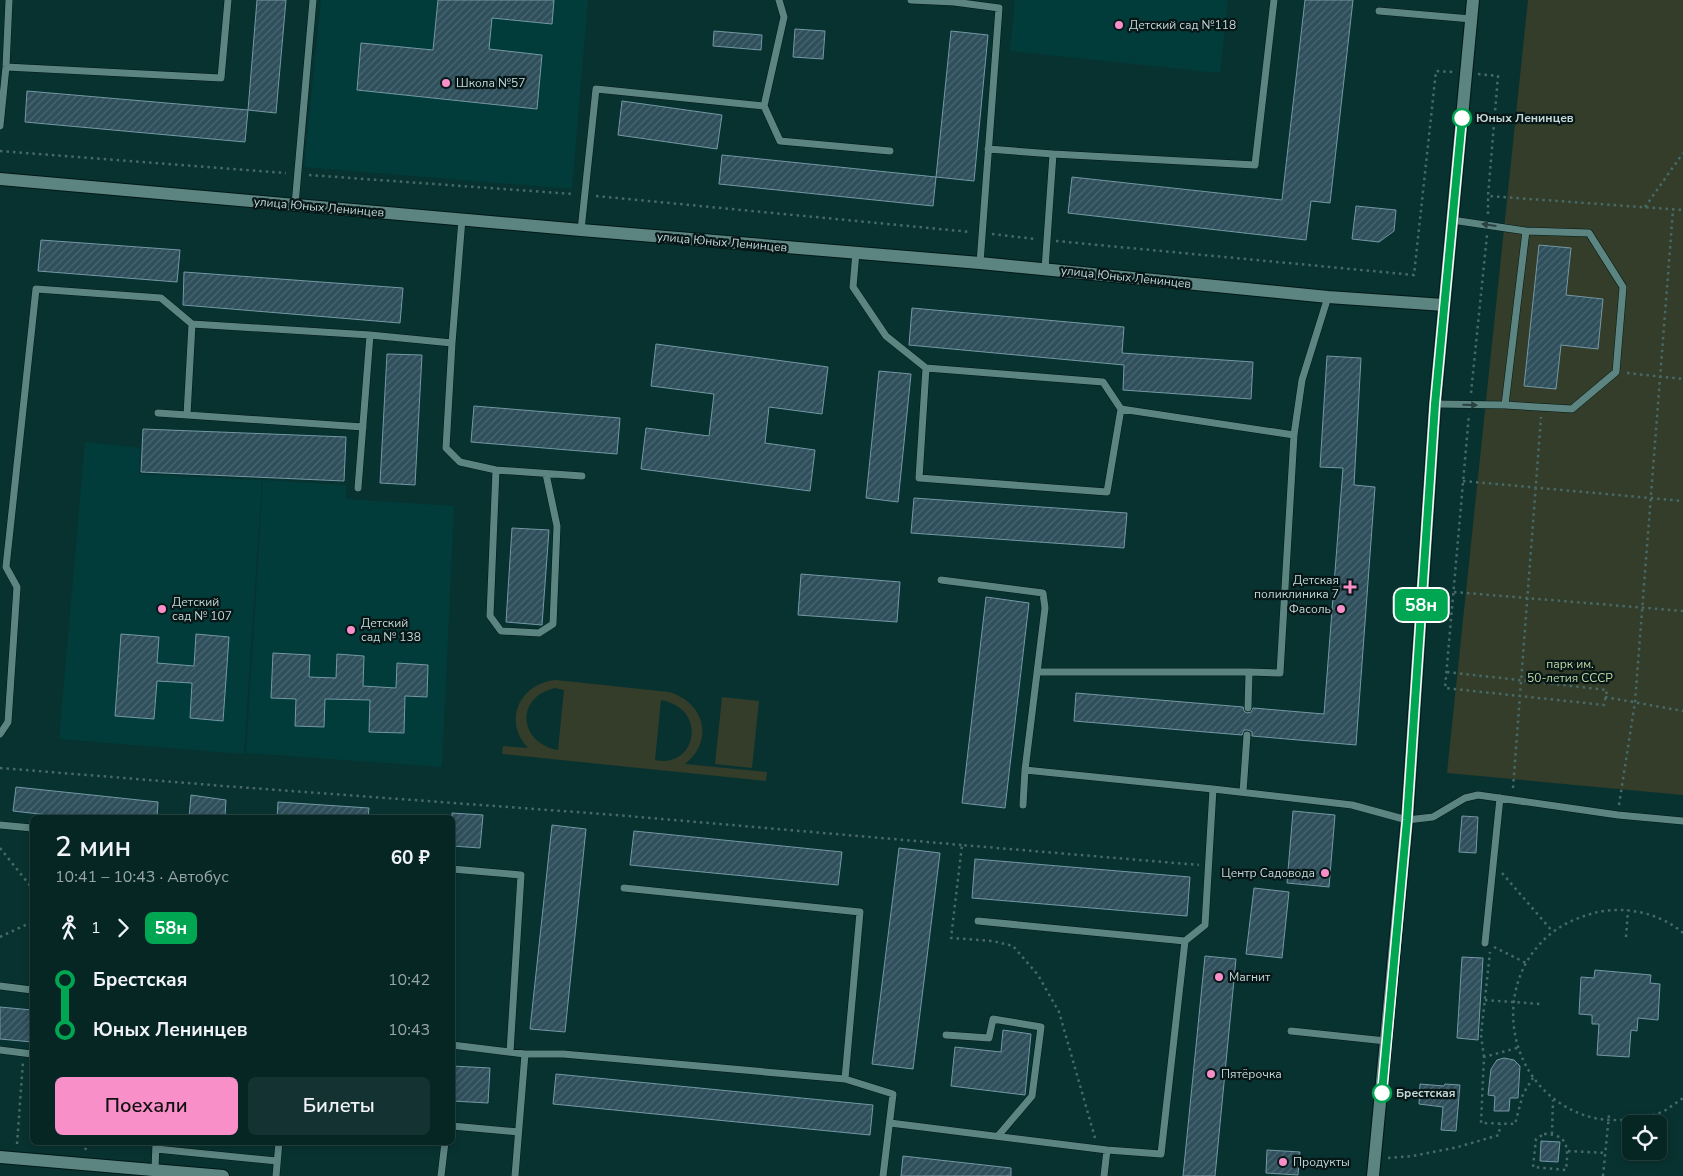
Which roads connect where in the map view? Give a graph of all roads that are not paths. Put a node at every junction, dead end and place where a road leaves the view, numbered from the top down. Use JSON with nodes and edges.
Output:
{"nodes":[{"id":1,"x":9,"y":0,"type":"edge"},
{"id":2,"x":228,"y":0,"type":"edge"},
{"id":3,"x":313,"y":0,"type":"edge"},
{"id":4,"x":779,"y":0,"type":"edge"},
{"id":5,"x":911,"y":0,"type":"edge"},
{"id":6,"x":1274,"y":0,"type":"edge"},
{"id":7,"x":1473,"y":0,"type":"edge"},
{"id":8,"x":954,"y":1,"type":"edge"},
{"id":9,"x":1379,"y":11,"type":"dead end"},
{"id":10,"x":1471,"y":19,"type":"junction"},
{"id":11,"x":6,"y":67,"type":"junction"},
{"id":12,"x":764,"y":106,"type":"junction"},
{"id":13,"x":0,"y":126,"type":"edge"},
{"id":14,"x":988,"y":149,"type":"junction"},
{"id":15,"x":890,"y":152,"type":"dead end"},
{"id":16,"x":1054,"y":154,"type":"junction"},
{"id":17,"x":0,"y":179,"type":"edge"},
{"id":18,"x":295,"y":205,"type":"junction"},
{"id":19,"x":462,"y":219,"type":"junction"},
{"id":20,"x":1452,"y":220,"type":"junction"},
{"id":21,"x":582,"y":230,"type":"junction"},
{"id":22,"x":1526,"y":230,"type":"junction"},
{"id":23,"x":856,"y":252,"type":"junction"},
{"id":24,"x":980,"y":263,"type":"junction"},
{"id":25,"x":1045,"y":269,"type":"junction"},
{"id":26,"x":1328,"y":297,"type":"junction"},
{"id":27,"x":1444,"y":305,"type":"junction"},
{"id":28,"x":192,"y":324,"type":"junction"},
{"id":29,"x":370,"y":336,"type":"junction"},
{"id":30,"x":452,"y":343,"type":"junction"},
{"id":31,"x":926,"y":368,"type":"junction"},
{"id":32,"x":1435,"y":404,"type":"junction"},
{"id":33,"x":1505,"y":405,"type":"junction"},
{"id":34,"x":1121,"y":409,"type":"junction"},
{"id":35,"x":158,"y":413,"type":"dead end"},
{"id":36,"x":187,"y":415,"type":"junction"},
{"id":37,"x":363,"y":427,"type":"junction"},
{"id":38,"x":1294,"y":435,"type":"junction"},
{"id":39,"x":496,"y":470,"type":"junction"},
{"id":40,"x":546,"y":474,"type":"junction"},
{"id":41,"x":582,"y":476,"type":"dead end"},
{"id":42,"x":358,"y":488,"type":"dead end"},
{"id":43,"x":3,"y":567,"type":"edge"},
{"id":44,"x":941,"y":580,"type":"dead end"},
{"id":45,"x":1037,"y":672,"type":"junction"},
{"id":46,"x":1248,"y":672,"type":"junction"},
{"id":47,"x":1248,"y":708,"type":"dead end"},
{"id":48,"x":0,"y":734,"type":"edge"},
{"id":49,"x":1246,"y":735,"type":"dead end"},
{"id":50,"x":1025,"y":770,"type":"junction"},
{"id":51,"x":1213,"y":789,"type":"junction"},
{"id":52,"x":1243,"y":792,"type":"junction"},
{"id":53,"x":1500,"y":798,"type":"junction"},
{"id":54,"x":1023,"y":805,"type":"dead end"},
{"id":55,"x":1407,"y":820,"type":"junction"},
{"id":56,"x":1683,"y":821,"type":"edge"},
{"id":57,"x":0,"y":825,"type":"edge"},
{"id":58,"x":30,"y":828,"type":"edge"},
{"id":59,"x":455,"y":870,"type":"edge"},
{"id":60,"x":624,"y":888,"type":"dead end"},
{"id":61,"x":978,"y":921,"type":"dead end"},
{"id":62,"x":1185,"y":941,"type":"junction"},
{"id":63,"x":1485,"y":943,"type":"dead end"},
{"id":64,"x":0,"y":986,"type":"edge"},
{"id":65,"x":30,"y":990,"type":"edge"},
{"id":66,"x":1291,"y":1032,"type":"dead end"},
{"id":67,"x":946,"y":1035,"type":"dead end"},
{"id":68,"x":1386,"y":1041,"type":"junction"},
{"id":69,"x":455,"y":1046,"type":"edge"},
{"id":70,"x":0,"y":1050,"type":"edge"},
{"id":71,"x":510,"y":1052,"type":"junction"},
{"id":72,"x":30,"y":1054,"type":"edge"},
{"id":73,"x":525,"y":1054,"type":"junction"},
{"id":74,"x":845,"y":1079,"type":"junction"},
{"id":75,"x":890,"y":1123,"type":"junction"},
{"id":76,"x":455,"y":1126,"type":"edge"},
{"id":77,"x":518,"y":1132,"type":"junction"},
{"id":78,"x":998,"y":1136,"type":"junction"},
{"id":79,"x":279,"y":1145,"type":"edge"},
{"id":80,"x":444,"y":1145,"type":"edge"},
{"id":81,"x":156,"y":1146,"type":"edge"},
{"id":82,"x":1107,"y":1150,"type":"junction"},
{"id":83,"x":0,"y":1157,"type":"edge"},
{"id":84,"x":277,"y":1160,"type":"junction"},
{"id":85,"x":155,"y":1170,"type":"junction"},
{"id":86,"x":223,"y":1176,"type":"edge"},
{"id":87,"x":276,"y":1176,"type":"edge"},
{"id":88,"x":441,"y":1176,"type":"edge"},
{"id":89,"x":515,"y":1176,"type":"edge"},
{"id":90,"x":883,"y":1176,"type":"edge"},
{"id":91,"x":1104,"y":1176,"type":"edge"},
{"id":92,"x":1373,"y":1176,"type":"edge"}],
"edges":[{"from":1,"to":11,"type":"lane"},
{"from":2,"to":11,"type":"lane"},
{"from":3,"to":18,"type":"lane"},
{"from":4,"to":12,"type":"lane"},
{"from":5,"to":8,"type":"lane"},
{"from":6,"to":16,"type":"lane"},
{"from":7,"to":10,"type":"street"},
{"from":8,"to":14,"type":"lane"},
{"from":9,"to":10,"type":"lane"},
{"from":10,"to":20,"type":"street"},
{"from":11,"to":13,"type":"lane"},
{"from":12,"to":15,"type":"lane"},
{"from":12,"to":21,"type":"lane"},
{"from":14,"to":16,"type":"lane"},
{"from":14,"to":24,"type":"lane"},
{"from":16,"to":25,"type":"lane"},
{"from":17,"to":18,"type":"street","name":"улица Юных Ленинцев"},
{"from":18,"to":19,"type":"street","name":"улица Юных Ленинцев"},
{"from":19,"to":21,"type":"street","name":"улица Юных Ленинцев"},
{"from":19,"to":30,"type":"lane"},
{"from":22,"to":20,"type":"lane","one_way":true},
{"from":20,"to":27,"type":"street"},
{"from":21,"to":23,"type":"street","name":"улица Юных Ленинцев"},
{"from":22,"to":33,"type":"lane"},
{"from":22,"to":33,"type":"lane"},
{"from":23,"to":24,"type":"street","name":"улица Юных Ленинцев"},
{"from":23,"to":31,"type":"lane"},
{"from":24,"to":25,"type":"street","name":"улица Юных Ленинцев"},
{"from":25,"to":26,"type":"street","name":"улица Юных Ленинцев"},
{"from":26,"to":27,"type":"street","name":"улица Юных Ленинцев"},
{"from":26,"to":38,"type":"lane"},
{"from":27,"to":32,"type":"street"},
{"from":28,"to":29,"type":"lane"},
{"from":28,"to":36,"type":"lane"},
{"from":28,"to":43,"type":"lane"},
{"from":29,"to":30,"type":"lane"},
{"from":29,"to":37,"type":"lane"},
{"from":30,"to":39,"type":"lane"},
{"from":31,"to":34,"type":"lane"},
{"from":31,"to":34,"type":"lane"},
{"from":32,"to":33,"type":"lane","one_way":true},
{"from":32,"to":55,"type":"street"},
{"from":34,"to":38,"type":"lane"},
{"from":35,"to":36,"type":"lane"},
{"from":36,"to":37,"type":"lane"},
{"from":37,"to":42,"type":"lane"},
{"from":38,"to":46,"type":"lane"},
{"from":39,"to":40,"type":"lane"},
{"from":39,"to":40,"type":"lane"},
{"from":40,"to":41,"type":"lane"},
{"from":43,"to":48,"type":"lane"},
{"from":44,"to":45,"type":"lane"},
{"from":45,"to":46,"type":"lane"},
{"from":45,"to":50,"type":"lane"},
{"from":46,"to":47,"type":"lane"},
{"from":49,"to":52,"type":"lane"},
{"from":50,"to":51,"type":"lane"},
{"from":50,"to":54,"type":"lane"},
{"from":51,"to":52,"type":"lane"},
{"from":51,"to":62,"type":"lane"},
{"from":52,"to":55,"type":"lane"},
{"from":53,"to":55,"type":"lane"},
{"from":53,"to":56,"type":"lane"},
{"from":53,"to":63,"type":"lane"},
{"from":55,"to":68,"type":"street"},
{"from":57,"to":58,"type":"lane"},
{"from":59,"to":71,"type":"lane"},
{"from":60,"to":74,"type":"lane"},
{"from":61,"to":62,"type":"lane"},
{"from":62,"to":82,"type":"lane"},
{"from":64,"to":65,"type":"lane"},
{"from":66,"to":68,"type":"lane"},
{"from":67,"to":78,"type":"lane"},
{"from":68,"to":92,"type":"street"},
{"from":69,"to":71,"type":"lane"},
{"from":70,"to":72,"type":"lane"},
{"from":71,"to":73,"type":"lane"},
{"from":73,"to":74,"type":"lane"},
{"from":73,"to":77,"type":"lane"},
{"from":74,"to":75,"type":"lane"},
{"from":75,"to":78,"type":"lane"},
{"from":75,"to":90,"type":"lane"},
{"from":76,"to":77,"type":"lane"},
{"from":77,"to":89,"type":"lane"},
{"from":78,"to":82,"type":"lane"},
{"from":79,"to":84,"type":"lane"},
{"from":80,"to":88,"type":"lane"},
{"from":81,"to":84,"type":"lane"},
{"from":81,"to":85,"type":"lane"},
{"from":82,"to":91,"type":"lane"},
{"from":83,"to":85,"type":"street"},
{"from":84,"to":87,"type":"lane"},
{"from":85,"to":86,"type":"street"}]}
